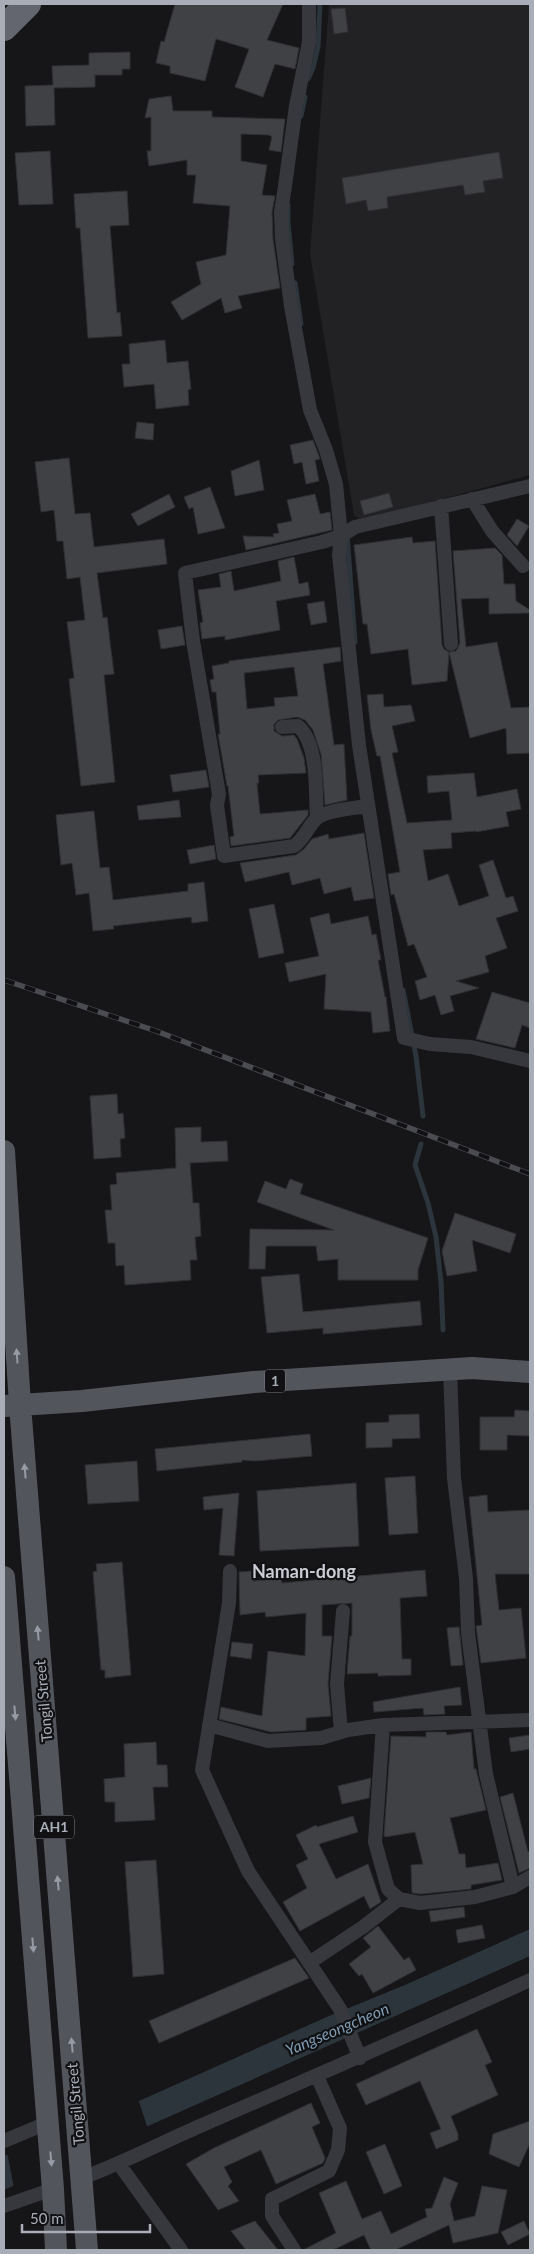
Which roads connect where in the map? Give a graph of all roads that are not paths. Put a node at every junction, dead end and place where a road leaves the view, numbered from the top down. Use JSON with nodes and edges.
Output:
{"nodes":[{"id":1,"x":28,"y":4,"type":"edge"},
{"id":2,"x":308,"y":4,"type":"edge"},
{"id":3,"x":4,"y":28,"type":"edge"},
{"id":4,"x":530,"y":486,"type":"edge"},
{"id":5,"x":472,"y":498,"type":"junction"},
{"id":6,"x":441,"y":506,"type":"junction"},
{"id":7,"x":342,"y":535,"type":"junction"},
{"id":8,"x":523,"y":566,"type":"dead end"},
{"id":9,"x":451,"y":644,"type":"dead end"},
{"id":10,"x":282,"y":727,"type":"dead end"},
{"id":11,"x":368,"y":806,"type":"junction"},
{"id":12,"x":318,"y":818,"type":"junction"},
{"id":13,"x":530,"y":1061,"type":"edge"},
{"id":14,"x":4,"y":1151,"type":"edge"},
{"id":15,"x":450,"y":1369,"type":"junction"},
{"id":16,"x":530,"y":1372,"type":"edge"},
{"id":17,"x":12,"y":1405,"type":"edge"},
{"id":18,"x":230,"y":1572,"type":"dead end"},
{"id":19,"x":4,"y":1577,"type":"edge"},
{"id":20,"x":343,"y":1611,"type":"dead end"},
{"id":21,"x":530,"y":1720,"type":"edge"},
{"id":22,"x":479,"y":1723,"type":"junction"},
{"id":23,"x":383,"y":1725,"type":"junction"},
{"id":24,"x":209,"y":1726,"type":"junction"},
{"id":25,"x":341,"y":1732,"type":"junction"},
{"id":26,"x":530,"y":1877,"type":"edge"},
{"id":27,"x":513,"y":1887,"type":"junction"},
{"id":28,"x":399,"y":1899,"type":"junction"},
{"id":29,"x":309,"y":1964,"type":"junction"},
{"id":30,"x":530,"y":1980,"type":"edge"},
{"id":31,"x":360,"y":2058,"type":"junction"},
{"id":32,"x":317,"y":2076,"type":"junction"},
{"id":33,"x":47,"y":2123,"type":"junction"},
{"id":34,"x":4,"y":2141,"type":"edge"},
{"id":35,"x":119,"y":2164,"type":"junction"},
{"id":36,"x":82,"y":2178,"type":"junction"},
{"id":37,"x":54,"y":2189,"type":"junction"},
{"id":38,"x":4,"y":2206,"type":"edge"},
{"id":39,"x":56,"y":2250,"type":"edge"},
{"id":40,"x":87,"y":2250,"type":"edge"},
{"id":41,"x":181,"y":2250,"type":"edge"},
{"id":42,"x":294,"y":2250,"type":"edge"}],
"edges":[{"from":1,"to":3,"type":"highway"},
{"from":2,"to":7,"type":"street"},
{"from":4,"to":5,"type":"street"},
{"from":5,"to":6,"type":"street"},
{"from":5,"to":8,"type":"street"},
{"from":6,"to":7,"type":"street"},
{"from":6,"to":9,"type":"street"},
{"from":7,"to":11,"type":"street"},
{"from":7,"to":12,"type":"street"},
{"from":10,"to":12,"type":"street"},
{"from":11,"to":12,"type":"street"},
{"from":11,"to":13,"type":"street"},
{"from":17,"to":14,"type":"main road","name":"Tongil Street","number":"AH1","one_way":true},
{"from":15,"to":16,"type":"main road","number":"1"},
{"from":15,"to":17,"type":"main road","number":"1"},
{"from":15,"to":22,"type":"street"},
{"from":36,"to":17,"type":"main road","name":"Tongil Street","number":"AH1","one_way":true},
{"from":18,"to":24,"type":"street"},
{"from":19,"to":33,"type":"main road","name":"Tongil Street","number":"AH1","one_way":true},
{"from":20,"to":25,"type":"street"},
{"from":21,"to":22,"type":"street"},
{"from":22,"to":23,"type":"street"},
{"from":22,"to":27,"type":"street"},
{"from":23,"to":25,"type":"street"},
{"from":23,"to":28,"type":"street"},
{"from":24,"to":25,"type":"street"},
{"from":24,"to":29,"type":"street"},
{"from":26,"to":27,"type":"street"},
{"from":27,"to":28,"type":"street"},
{"from":28,"to":29,"type":"street"},
{"from":29,"to":31,"type":"street"},
{"from":30,"to":31,"type":"street"},
{"from":31,"to":32,"type":"street"},
{"from":32,"to":35,"type":"street"},
{"from":32,"to":42,"type":"street"},
{"from":33,"to":34,"type":"street"},
{"from":33,"to":37,"type":"main road","name":"Tongil Street","number":"AH1","one_way":true},
{"from":35,"to":36,"type":"street"},
{"from":35,"to":41,"type":"street"},
{"from":36,"to":40,"type":"main road","name":"Tongil Street","number":"AH1"},
{"from":37,"to":38,"type":"street"},
{"from":37,"to":39,"type":"main road","name":"Tongil Street","number":"AH1"}]}
